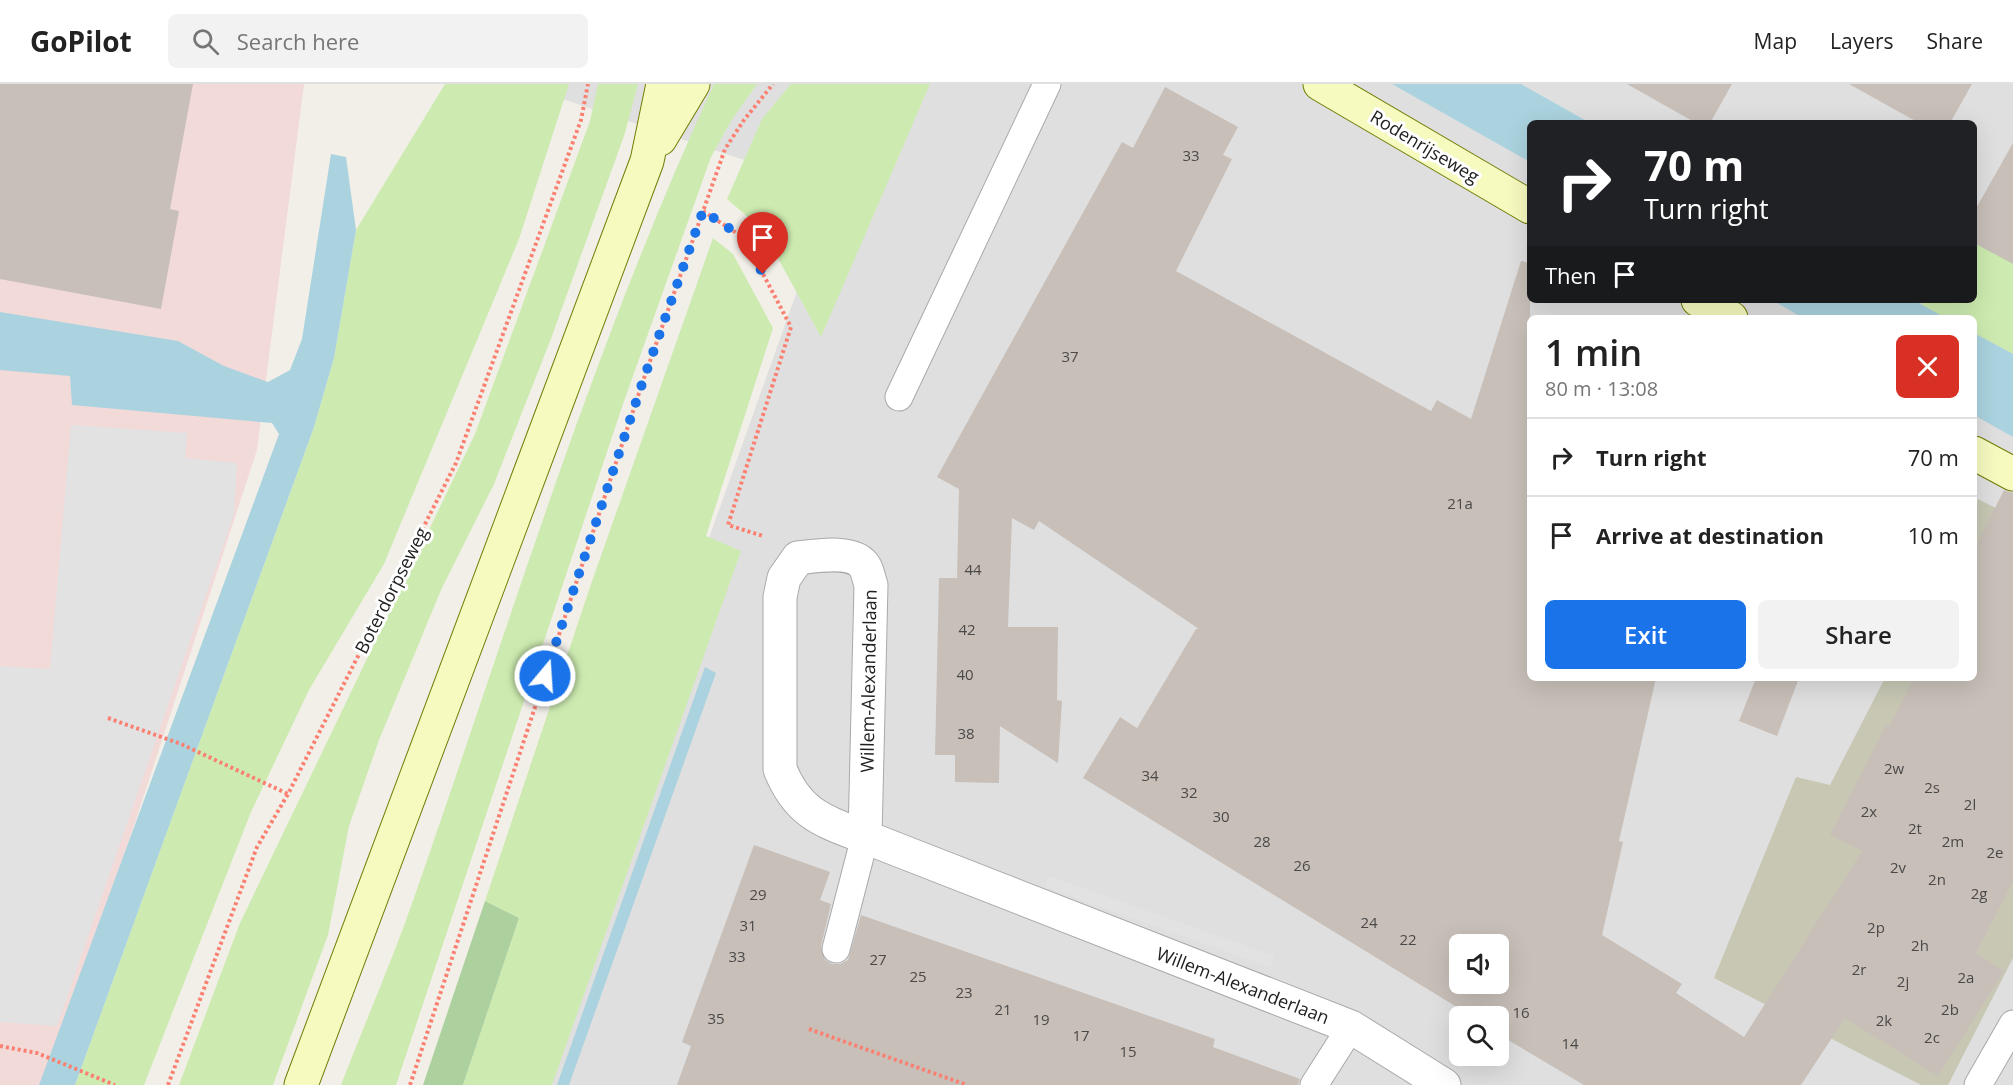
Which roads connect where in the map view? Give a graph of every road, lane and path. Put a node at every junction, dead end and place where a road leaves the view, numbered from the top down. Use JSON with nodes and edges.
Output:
{"nodes":[{"id":1,"x":588,"y":84,"type":"edge"},
{"id":2,"x":663,"y":84,"type":"edge"},
{"id":3,"x":693,"y":84,"type":"edge"},
{"id":4,"x":773,"y":84,"type":"edge"},
{"id":5,"x":1047,"y":84,"type":"edge"},
{"id":6,"x":1320,"y":84,"type":"edge"},
{"id":7,"x":647,"y":161,"type":"junction"},
{"id":8,"x":1527,"y":205,"type":"edge"},
{"id":9,"x":703,"y":211,"type":"junction"},
{"id":10,"x":1704,"y":303,"type":"edge"},
{"id":11,"x":1726,"y":315,"type":"edge"},
{"id":12,"x":899,"y":397,"type":"dead end"},
{"id":13,"x":1977,"y":455,"type":"edge"},
{"id":14,"x":2013,"y":474,"type":"edge"},
{"id":15,"x":798,"y":558,"type":"junction"},
{"id":16,"x":108,"y":718,"type":"dead end"},
{"id":17,"x":288,"y":794,"type":"junction"},
{"id":18,"x":865,"y":837,"type":"junction"},
{"id":19,"x":836,"y":949,"type":"dead end"},
{"id":20,"x":2013,"y":1024,"type":"edge"},
{"id":21,"x":1351,"y":1027,"type":"junction"},
{"id":22,"x":810,"y":1029,"type":"dead end"},
{"id":23,"x":0,"y":1046,"type":"edge"},
{"id":24,"x":115,"y":1085,"type":"edge"},
{"id":25,"x":168,"y":1085,"type":"edge"},
{"id":26,"x":301,"y":1085,"type":"edge"},
{"id":27,"x":410,"y":1085,"type":"edge"},
{"id":28,"x":967,"y":1085,"type":"edge"},
{"id":29,"x":1314,"y":1085,"type":"edge"},
{"id":30,"x":1444,"y":1085,"type":"edge"},
{"id":31,"x":1978,"y":1085,"type":"edge"}],
"edges":[{"from":1,"to":17,"type":"path","name":"Boterdorpseweg"},
{"from":2,"to":7,"type":"main road"},
{"from":3,"to":7,"type":"main road"},
{"from":4,"to":9,"type":"path"},
{"from":5,"to":12,"type":"lane"},
{"from":6,"to":8,"type":"main road","name":"Rodenrijseweg"},
{"from":7,"to":26,"type":"main road"},
{"from":9,"to":15,"type":"path"},
{"from":9,"to":27,"type":"path"},
{"from":10,"to":11,"type":"main road"},
{"from":13,"to":14,"type":"main road"},
{"from":15,"to":18,"type":"street","name":"Willem-Alexanderlaan"},
{"from":15,"to":18,"type":"street","name":"Willem-Alexanderlaan"},
{"from":16,"to":17,"type":"path"},
{"from":17,"to":25,"type":"path","name":"Boterdorpseweg"},
{"from":18,"to":19,"type":"lane"},
{"from":18,"to":21,"type":"street","name":"Willem-Alexanderlaan"},
{"from":20,"to":31,"type":"lane"},
{"from":21,"to":29,"type":"lane"},
{"from":21,"to":30,"type":"street","name":"Willem-Alexanderlaan"},
{"from":22,"to":28,"type":"path"},
{"from":23,"to":24,"type":"path"}]}
